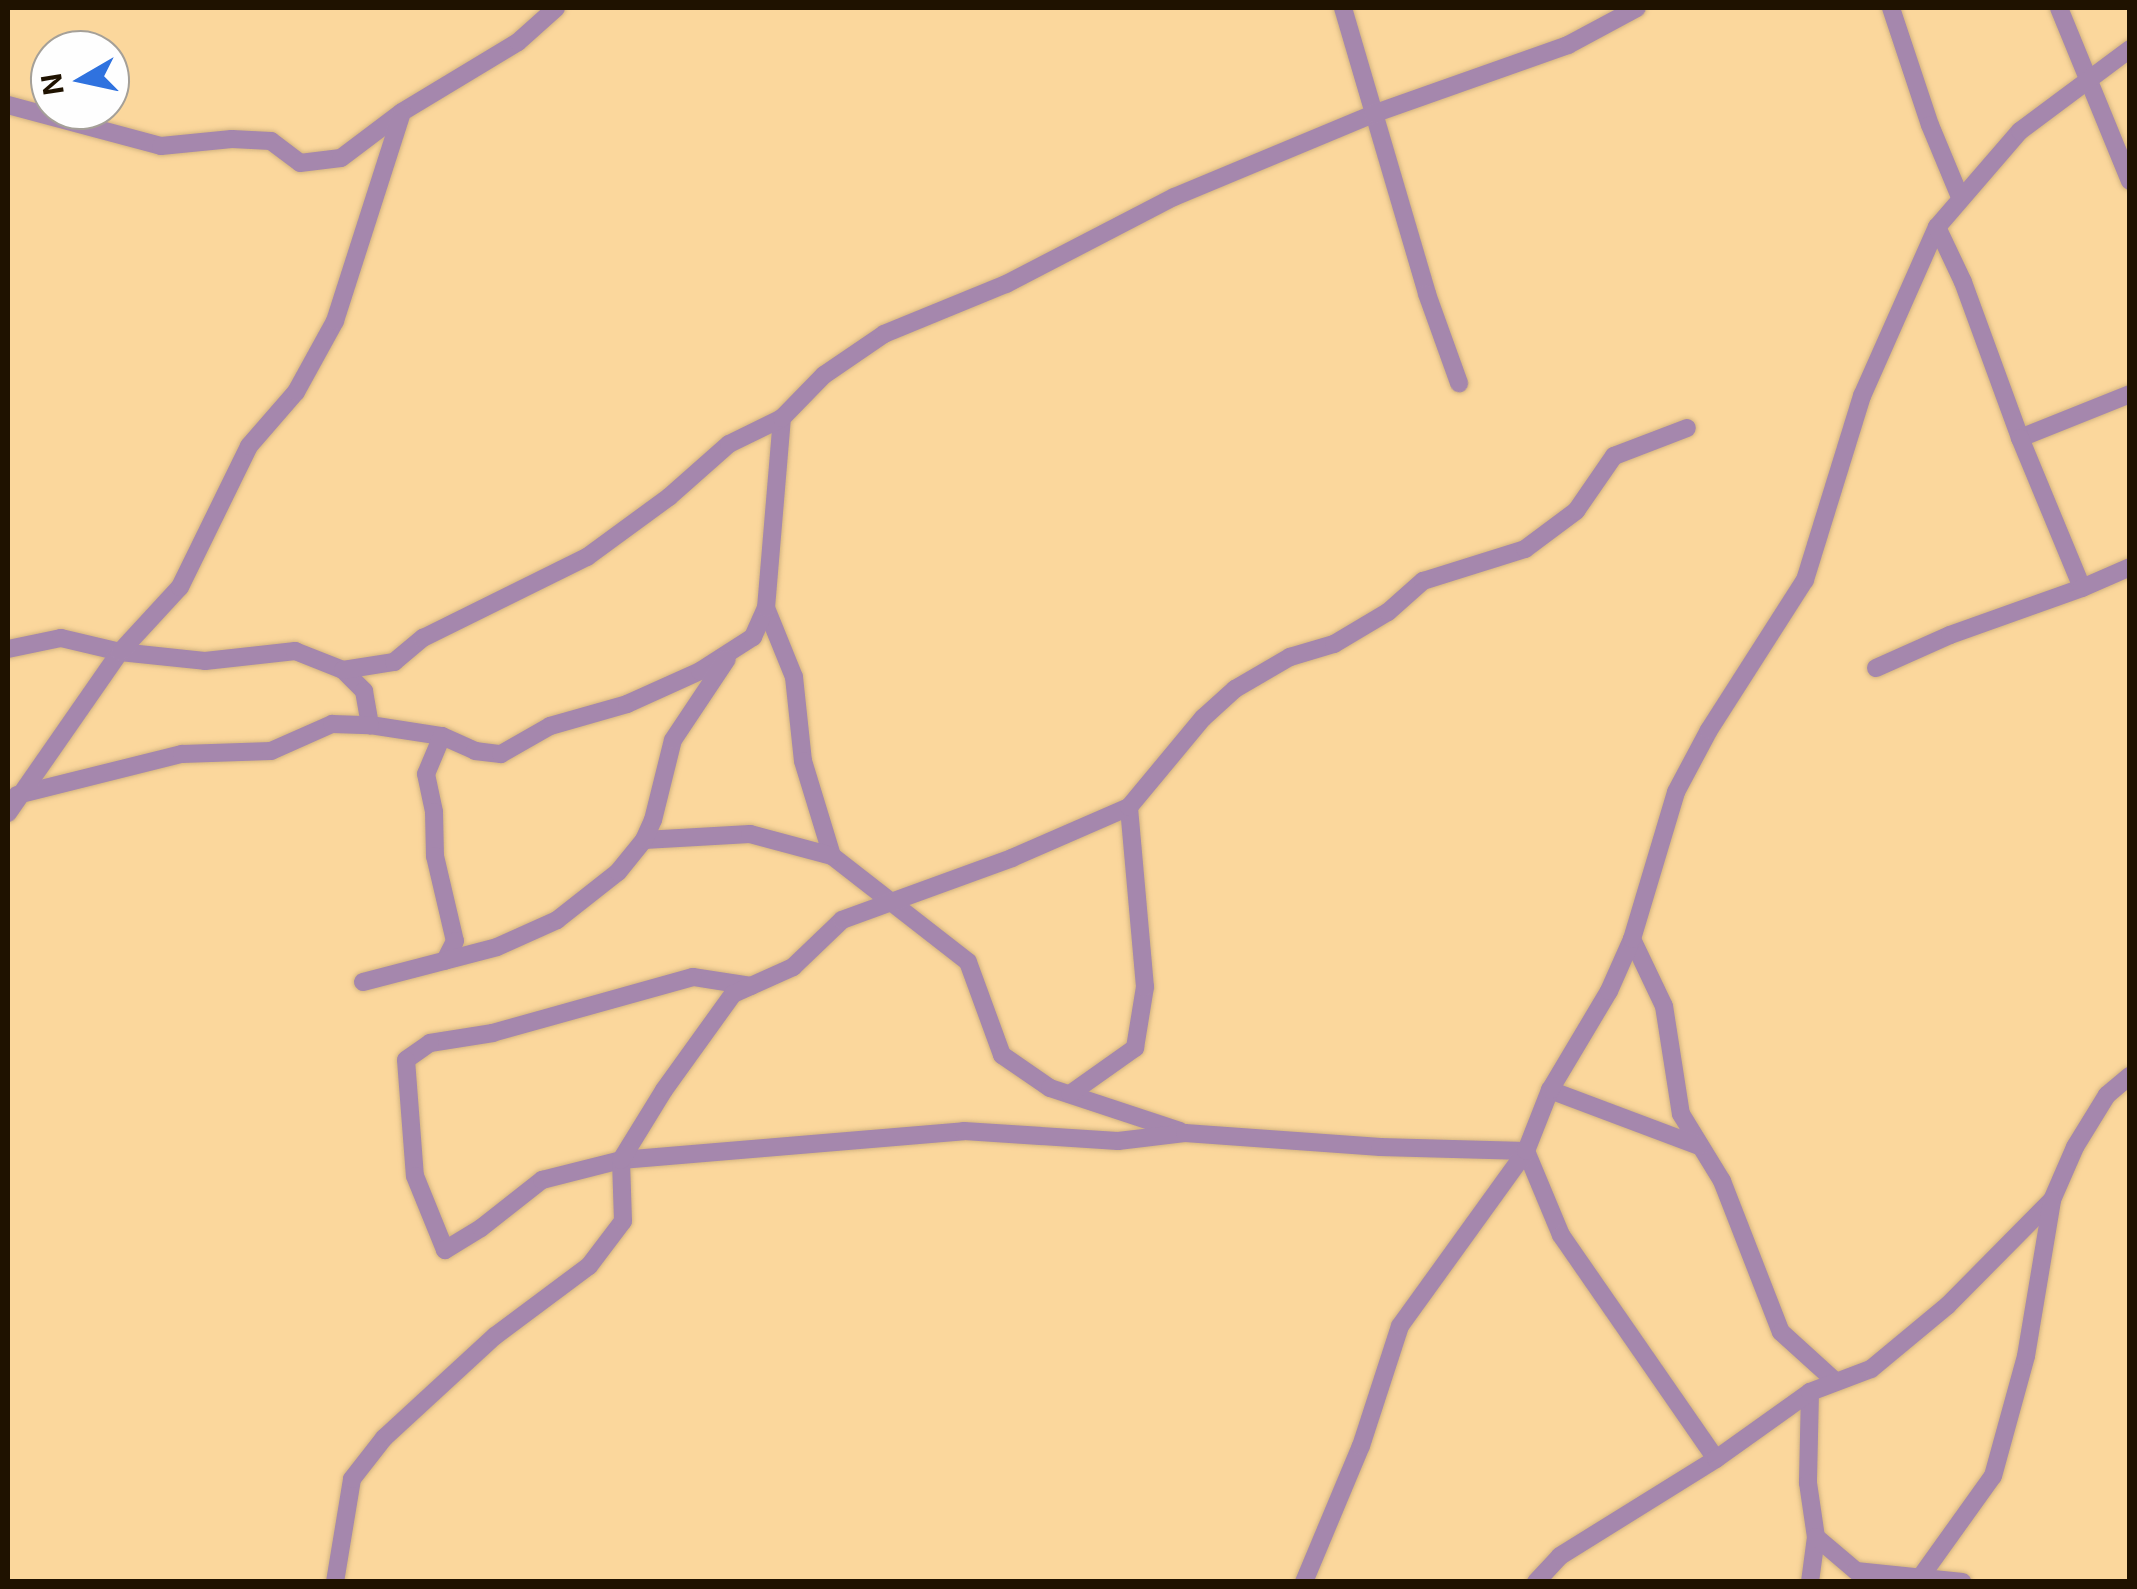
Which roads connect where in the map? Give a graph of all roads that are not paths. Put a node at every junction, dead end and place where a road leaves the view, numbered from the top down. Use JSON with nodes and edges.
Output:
{"nodes":[{"id":1,"x":556,"y":8,"type":"edge"},
{"id":2,"x":1343,"y":8,"type":"edge"},
{"id":3,"x":1637,"y":8,"type":"edge"},
{"id":4,"x":1892,"y":8,"type":"edge"},
{"id":5,"x":2060,"y":8,"type":"edge"},
{"id":6,"x":2130,"y":49,"type":"edge"},
{"id":7,"x":2089,"y":78,"type":"junction"},
{"id":8,"x":8,"y":105,"type":"edge"},
{"id":9,"x":402,"y":112,"type":"junction"},
{"id":10,"x":1373,"y":114,"type":"junction"},
{"id":11,"x":2130,"y":181,"type":"edge"},
{"id":12,"x":1960,"y":197,"type":"junction"},
{"id":13,"x":1938,"y":227,"type":"junction"},
{"id":14,"x":1459,"y":384,"type":"dead end"},
{"id":15,"x":2130,"y":394,"type":"edge"},
{"id":16,"x":782,"y":418,"type":"junction"},
{"id":17,"x":1686,"y":428,"type":"dead end"},
{"id":18,"x":2020,"y":438,"type":"junction"},
{"id":19,"x":2130,"y":568,"type":"edge"},
{"id":20,"x":2082,"y":588,"type":"junction"},
{"id":21,"x":766,"y":608,"type":"junction"},
{"id":22,"x":8,"y":649,"type":"edge"},
{"id":23,"x":732,"y":650,"type":"junction"},
{"id":24,"x":120,"y":652,"type":"junction"},
{"id":25,"x":394,"y":662,"type":"junction"},
{"id":26,"x":1876,"y":668,"type":"dead end"},
{"id":27,"x":343,"y":670,"type":"junction"},
{"id":28,"x":364,"y":691,"type":"junction"},
{"id":29,"x":370,"y":725,"type":"junction"},
{"id":30,"x":442,"y":736,"type":"junction"},
{"id":31,"x":14,"y":795,"type":"edge"},
{"id":32,"x":1129,"y":807,"type":"junction"},
{"id":33,"x":8,"y":813,"type":"edge"},
{"id":34,"x":644,"y":840,"type":"junction"},
{"id":35,"x":832,"y":856,"type":"junction"},
{"id":36,"x":892,"y":902,"type":"junction"},
{"id":37,"x":1632,"y":938,"type":"junction"},
{"id":38,"x":445,"y":961,"type":"junction"},
{"id":39,"x":363,"y":982,"type":"dead end"},
{"id":40,"x":751,"y":986,"type":"junction"},
{"id":41,"x":2130,"y":1076,"type":"edge"},
{"id":42,"x":1550,"y":1090,"type":"junction"},
{"id":43,"x":1070,"y":1094,"type":"junction"},
{"id":44,"x":1185,"y":1133,"type":"junction"},
{"id":45,"x":1699,"y":1146,"type":"junction"},
{"id":46,"x":1526,"y":1151,"type":"junction"},
{"id":47,"x":621,"y":1160,"type":"junction"},
{"id":48,"x":2052,"y":1200,"type":"junction"},
{"id":49,"x":1834,"y":1380,"type":"junction"},
{"id":50,"x":1810,"y":1392,"type":"junction"},
{"id":51,"x":1716,"y":1459,"type":"junction"},
{"id":52,"x":1816,"y":1537,"type":"junction"},
{"id":53,"x":1919,"y":1579,"type":"edge"},
{"id":54,"x":335,"y":1582,"type":"edge"},
{"id":55,"x":1304,"y":1582,"type":"edge"},
{"id":56,"x":1536,"y":1582,"type":"edge"},
{"id":57,"x":1810,"y":1582,"type":"edge"},
{"id":58,"x":1962,"y":1582,"type":"edge"}],
"edges":[{"from":1,"to":9,"type":"street"},
{"from":2,"to":10,"type":"street"},
{"from":3,"to":10,"type":"street"},
{"from":4,"to":12,"type":"street"},
{"from":5,"to":7,"type":"street"},
{"from":6,"to":7,"type":"street"},
{"from":7,"to":11,"type":"street"},
{"from":7,"to":12,"type":"street"},
{"from":8,"to":9,"type":"street"},
{"from":9,"to":24,"type":"street"},
{"from":10,"to":14,"type":"street"},
{"from":10,"to":16,"type":"street"},
{"from":12,"to":13,"type":"street"},
{"from":13,"to":18,"type":"street"},
{"from":13,"to":37,"type":"street"},
{"from":15,"to":18,"type":"street"},
{"from":16,"to":21,"type":"street"},
{"from":16,"to":25,"type":"street"},
{"from":17,"to":32,"type":"street"},
{"from":18,"to":20,"type":"street"},
{"from":19,"to":20,"type":"street"},
{"from":20,"to":26,"type":"street"},
{"from":21,"to":23,"type":"street"},
{"from":21,"to":35,"type":"street"},
{"from":22,"to":24,"type":"street"},
{"from":23,"to":30,"type":"street"},
{"from":23,"to":34,"type":"street"},
{"from":24,"to":27,"type":"street"},
{"from":24,"to":31,"type":"street"},
{"from":25,"to":27,"type":"street"},
{"from":25,"to":28,"type":"street"},
{"from":27,"to":28,"type":"street"},
{"from":28,"to":29,"type":"street"},
{"from":29,"to":30,"type":"street"},
{"from":29,"to":31,"type":"street"},
{"from":30,"to":38,"type":"street"},
{"from":31,"to":33,"type":"street"},
{"from":32,"to":36,"type":"street"},
{"from":32,"to":43,"type":"street"},
{"from":34,"to":35,"type":"street"},
{"from":34,"to":38,"type":"street"},
{"from":35,"to":36,"type":"street"},
{"from":36,"to":40,"type":"street"},
{"from":36,"to":43,"type":"street"},
{"from":37,"to":42,"type":"street"},
{"from":37,"to":45,"type":"street"},
{"from":38,"to":39,"type":"street"},
{"from":40,"to":47,"type":"street"},
{"from":40,"to":47,"type":"street"},
{"from":41,"to":48,"type":"street"},
{"from":42,"to":45,"type":"street"},
{"from":42,"to":46,"type":"street"},
{"from":43,"to":44,"type":"street"},
{"from":44,"to":46,"type":"street"},
{"from":44,"to":47,"type":"street"},
{"from":45,"to":49,"type":"street"},
{"from":46,"to":51,"type":"street"},
{"from":46,"to":55,"type":"street"},
{"from":47,"to":54,"type":"street"},
{"from":48,"to":49,"type":"street"},
{"from":48,"to":53,"type":"street"},
{"from":49,"to":50,"type":"street"},
{"from":50,"to":51,"type":"street"},
{"from":50,"to":52,"type":"street"},
{"from":51,"to":56,"type":"street"},
{"from":52,"to":53,"type":"street"},
{"from":52,"to":57,"type":"street"},
{"from":53,"to":58,"type":"street"}]}
